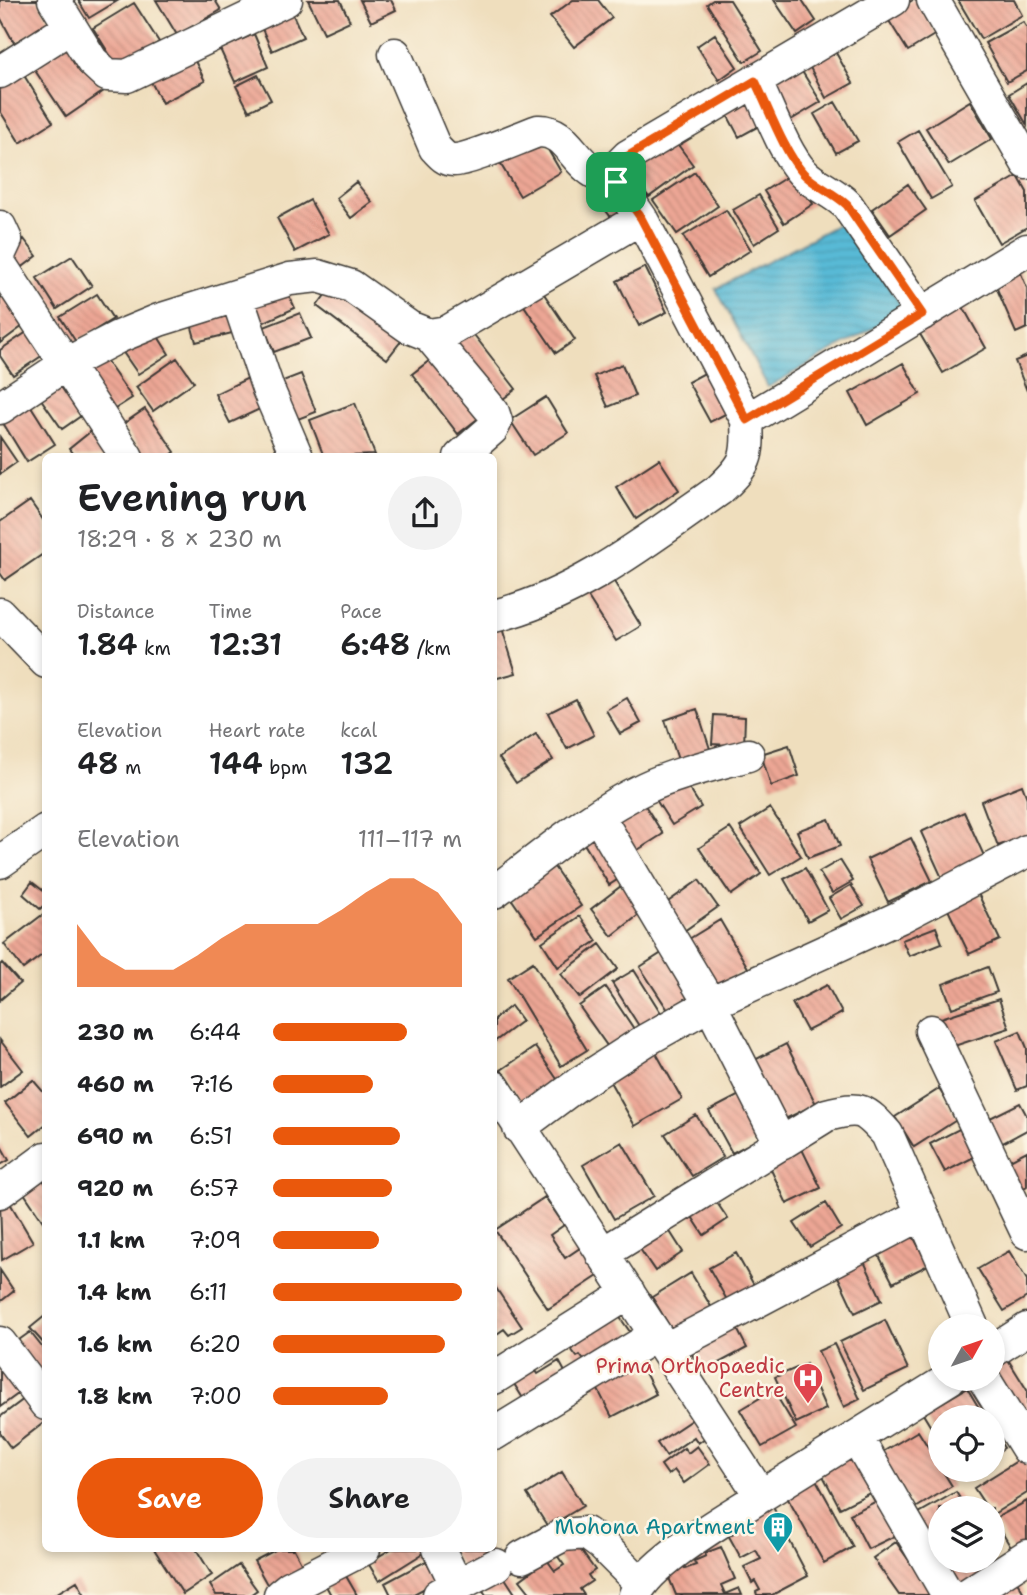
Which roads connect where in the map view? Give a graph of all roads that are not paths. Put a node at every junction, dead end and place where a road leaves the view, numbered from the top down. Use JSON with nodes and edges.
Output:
{"nodes":[{"id":1,"x":54,"y":0,"type":"edge"},
{"id":2,"x":286,"y":0,"type":"edge"},
{"id":3,"x":892,"y":0,"type":"edge"},
{"id":4,"x":935,"y":1,"type":"edge"},
{"id":5,"x":230,"y":11,"type":"edge"},
{"id":6,"x":71,"y":27,"type":"junction"},
{"id":7,"x":396,"y":54,"type":"dead end"},
{"id":8,"x":0,"y":72,"type":"edge"},
{"id":9,"x":755,"y":81,"type":"junction"},
{"id":10,"x":1027,"y":163,"type":"edge"},
{"id":11,"x":616,"y":182,"type":"junction"},
{"id":12,"x":641,"y":218,"type":"junction"},
{"id":13,"x":0,"y":227,"type":"edge"},
{"id":14,"x":1027,"y":250,"type":"edge"},
{"id":15,"x":0,"y":253,"type":"edge"},
{"id":16,"x":0,"y":264,"type":"edge"},
{"id":17,"x":237,"y":297,"type":"junction"},
{"id":18,"x":922,"y":314,"type":"junction"},
{"id":19,"x":429,"y":335,"type":"junction"},
{"id":20,"x":66,"y":363,"type":"junction"},
{"id":21,"x":0,"y":408,"type":"edge"},
{"id":22,"x":747,"y":420,"type":"junction"},
{"id":23,"x":124,"y":453,"type":"edge"},
{"id":24,"x":295,"y":453,"type":"edge"},
{"id":25,"x":465,"y":453,"type":"edge"},
{"id":26,"x":0,"y":614,"type":"edge"},
{"id":27,"x":497,"y":615,"type":"edge"},
{"id":28,"x":42,"y":658,"type":"edge"},
{"id":29,"x":748,"y":755,"type":"dead end"},
{"id":30,"x":598,"y":816,"type":"junction"},
{"id":31,"x":42,"y":833,"type":"edge"},
{"id":32,"x":1027,"y":851,"type":"edge"},
{"id":33,"x":0,"y":862,"type":"edge"},
{"id":34,"x":497,"y":890,"type":"edge"},
{"id":35,"x":710,"y":1004,"type":"junction"},
{"id":36,"x":931,"y":1031,"type":"dead end"},
{"id":37,"x":497,"y":1092,"type":"edge"},
{"id":38,"x":519,"y":1128,"type":"junction"},
{"id":39,"x":781,"y":1144,"type":"junction"},
{"id":40,"x":42,"y":1161,"type":"edge"},
{"id":41,"x":0,"y":1192,"type":"edge"},
{"id":42,"x":922,"y":1214,"type":"junction"},
{"id":43,"x":1027,"y":1233,"type":"edge"},
{"id":44,"x":602,"y":1254,"type":"junction"},
{"id":45,"x":629,"y":1293,"type":"junction"},
{"id":46,"x":967,"y":1314,"type":"edge"},
{"id":47,"x":1027,"y":1329,"type":"edge"},
{"id":48,"x":661,"y":1342,"type":"junction"},
{"id":49,"x":0,"y":1343,"type":"edge"},
{"id":50,"x":1005,"y":1343,"type":"edge"},
{"id":51,"x":497,"y":1376,"type":"edge"},
{"id":52,"x":931,"y":1391,"type":"edge"},
{"id":53,"x":991,"y":1391,"type":"edge"},
{"id":54,"x":42,"y":1399,"type":"edge"},
{"id":55,"x":497,"y":1432,"type":"edge"},
{"id":56,"x":857,"y":1438,"type":"junction"},
{"id":57,"x":1027,"y":1448,"type":"edge"},
{"id":58,"x":761,"y":1496,"type":"junction"},
{"id":59,"x":358,"y":1552,"type":"edge"},
{"id":60,"x":440,"y":1552,"type":"edge"},
{"id":61,"x":1027,"y":1556,"type":"edge"},
{"id":62,"x":638,"y":1589,"type":"edge"},
{"id":63,"x":447,"y":1590,"type":"edge"},
{"id":64,"x":280,"y":1595,"type":"edge"},
{"id":65,"x":948,"y":1595,"type":"edge"},
{"id":66,"x":967,"y":1595,"type":"edge"}],
"edges":[{"from":1,"to":6,"type":"street"},
{"from":2,"to":5,"type":"street"},
{"from":3,"to":9,"type":"street"},
{"from":4,"to":10,"type":"street"},
{"from":5,"to":6,"type":"street"},
{"from":6,"to":8,"type":"street"},
{"from":7,"to":11,"type":"street"},
{"from":9,"to":11,"type":"street"},
{"from":9,"to":18,"type":"street"},
{"from":11,"to":12,"type":"street"},
{"from":12,"to":19,"type":"street"},
{"from":12,"to":22,"type":"street"},
{"from":13,"to":15,"type":"street"},
{"from":14,"to":18,"type":"street"},
{"from":16,"to":20,"type":"street"},
{"from":17,"to":19,"type":"street"},
{"from":17,"to":20,"type":"street"},
{"from":17,"to":24,"type":"street"},
{"from":18,"to":22,"type":"street"},
{"from":19,"to":25,"type":"street"},
{"from":20,"to":21,"type":"street"},
{"from":20,"to":23,"type":"street"},
{"from":22,"to":27,"type":"street"},
{"from":26,"to":28,"type":"street"},
{"from":29,"to":30,"type":"street"},
{"from":30,"to":34,"type":"street"},
{"from":30,"to":35,"type":"street"},
{"from":31,"to":33,"type":"street"},
{"from":32,"to":35,"type":"street"},
{"from":35,"to":38,"type":"street"},
{"from":35,"to":39,"type":"street"},
{"from":36,"to":43,"type":"street"},
{"from":37,"to":38,"type":"street"},
{"from":38,"to":44,"type":"street"},
{"from":39,"to":42,"type":"street"},
{"from":39,"to":44,"type":"street"},
{"from":40,"to":41,"type":"street"},
{"from":42,"to":46,"type":"street"},
{"from":42,"to":48,"type":"street"},
{"from":44,"to":45,"type":"street"},
{"from":45,"to":48,"type":"street"},
{"from":45,"to":51,"type":"street"},
{"from":47,"to":50,"type":"street"},
{"from":48,"to":55,"type":"street"},
{"from":48,"to":58,"type":"street"},
{"from":49,"to":54,"type":"street"},
{"from":52,"to":56,"type":"street"},
{"from":53,"to":57,"type":"street"},
{"from":56,"to":58,"type":"street"},
{"from":56,"to":65,"type":"street"},
{"from":58,"to":62,"type":"street"},
{"from":59,"to":64,"type":"street"},
{"from":60,"to":63,"type":"street"},
{"from":61,"to":66,"type":"street"},
{"from":62,"to":63,"type":"street"}]}
